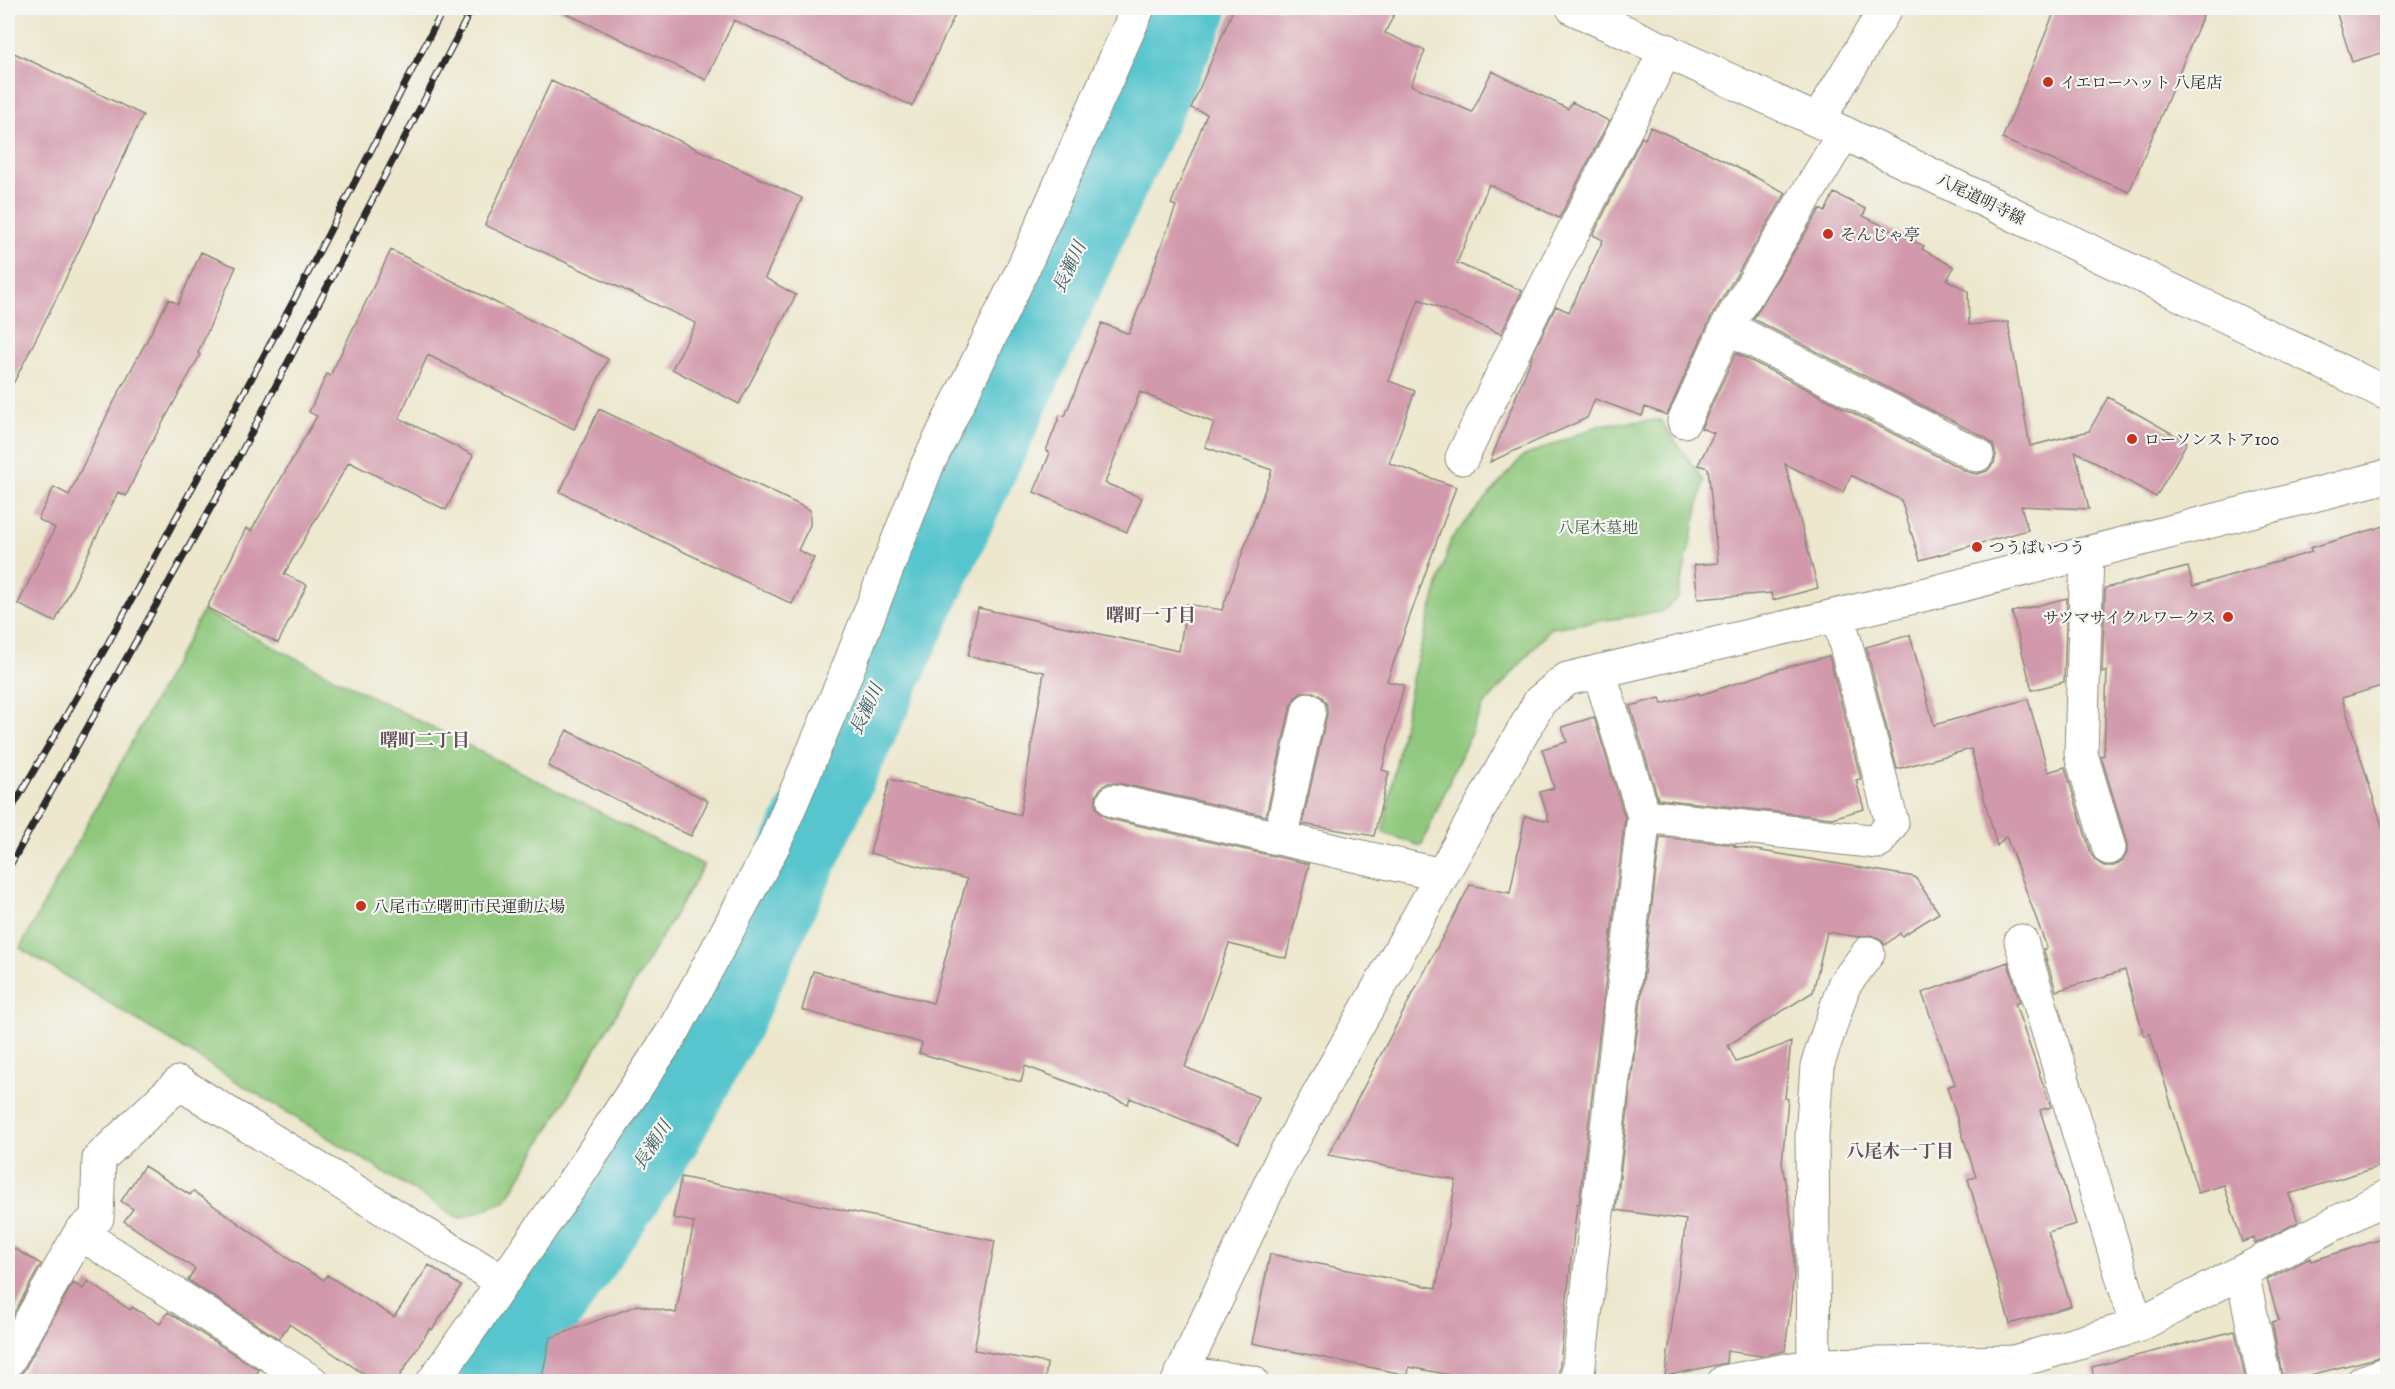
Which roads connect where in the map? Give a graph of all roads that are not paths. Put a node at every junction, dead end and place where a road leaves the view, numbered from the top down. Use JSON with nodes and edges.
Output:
{"nodes":[{"id":1,"x":1138,"y":8,"type":"edge"},
{"id":2,"x":1574,"y":8,"type":"edge"},
{"id":3,"x":1886,"y":8,"type":"edge"},
{"id":4,"x":1666,"y":50,"type":"junction"},
{"id":5,"x":1831,"y":126,"type":"junction"},
{"id":6,"x":1728,"y":327,"type":"junction"},
{"id":7,"x":2388,"y":394,"type":"edge"},
{"id":8,"x":1684,"y":421,"type":"dead end"},
{"id":9,"x":1977,"y":455,"type":"dead end"},
{"id":10,"x":1462,"y":458,"type":"dead end"},
{"id":11,"x":2388,"y":476,"type":"edge"},
{"id":12,"x":2087,"y":553,"type":"junction"},
{"id":13,"x":1838,"y":615,"type":"junction"},
{"id":14,"x":1599,"y":671,"type":"junction"},
{"id":15,"x":1308,"y":710,"type":"dead end"},
{"id":16,"x":1114,"y":801,"type":"dead end"},
{"id":17,"x":1644,"y":816,"type":"junction"},
{"id":18,"x":1280,"y":838,"type":"junction"},
{"id":19,"x":2109,"y":848,"type":"dead end"},
{"id":20,"x":1442,"y":875,"type":"junction"},
{"id":21,"x":2021,"y":941,"type":"dead end"},
{"id":22,"x":1868,"y":953,"type":"dead end"},
{"id":23,"x":2388,"y":1196,"type":"edge"},
{"id":24,"x":80,"y":1233,"type":"junction"},
{"id":25,"x":2242,"y":1272,"type":"junction"},
{"id":26,"x":503,"y":1282,"type":"junction"},
{"id":27,"x":2137,"y":1326,"type":"junction"},
{"id":28,"x":8,"y":1361,"type":"edge"},
{"id":29,"x":1814,"y":1365,"type":"junction"},
{"id":30,"x":2015,"y":1372,"type":"edge"},
{"id":31,"x":2388,"y":1373,"type":"edge"},
{"id":32,"x":1180,"y":1377,"type":"edge"},
{"id":33,"x":1744,"y":1380,"type":"edge"},
{"id":34,"x":312,"y":1382,"type":"edge"},
{"id":35,"x":433,"y":1382,"type":"edge"},
{"id":36,"x":1252,"y":1382,"type":"edge"},
{"id":37,"x":1577,"y":1382,"type":"edge"},
{"id":38,"x":2265,"y":1382,"type":"edge"},
{"id":39,"x":2362,"y":1382,"type":"edge"}],
"edges":[{"from":1,"to":26,"type":"street"},
{"from":2,"to":4,"type":"street","name":"八尾道明寺線"},
{"from":3,"to":5,"type":"street"},
{"from":4,"to":5,"type":"street","name":"八尾道明寺線"},
{"from":4,"to":10,"type":"street"},
{"from":5,"to":6,"type":"street"},
{"from":5,"to":7,"type":"street","name":"八尾道明寺線"},
{"from":6,"to":8,"type":"street"},
{"from":6,"to":9,"type":"street"},
{"from":11,"to":12,"type":"street"},
{"from":12,"to":13,"type":"street"},
{"from":12,"to":19,"type":"street"},
{"from":13,"to":14,"type":"street"},
{"from":13,"to":17,"type":"street"},
{"from":14,"to":17,"type":"street"},
{"from":14,"to":20,"type":"street"},
{"from":15,"to":18,"type":"street"},
{"from":16,"to":18,"type":"street"},
{"from":17,"to":37,"type":"street"},
{"from":18,"to":20,"type":"street"},
{"from":20,"to":32,"type":"street"},
{"from":21,"to":27,"type":"street"},
{"from":22,"to":29,"type":"street"},
{"from":23,"to":25,"type":"street"},
{"from":24,"to":26,"type":"street"},
{"from":24,"to":28,"type":"street"},
{"from":24,"to":34,"type":"street"},
{"from":25,"to":27,"type":"street"},
{"from":25,"to":38,"type":"street"},
{"from":26,"to":35,"type":"street"},
{"from":27,"to":30,"type":"street"},
{"from":29,"to":30,"type":"street"},
{"from":29,"to":33,"type":"street"},
{"from":31,"to":39,"type":"street"},
{"from":32,"to":36,"type":"street"}]}
